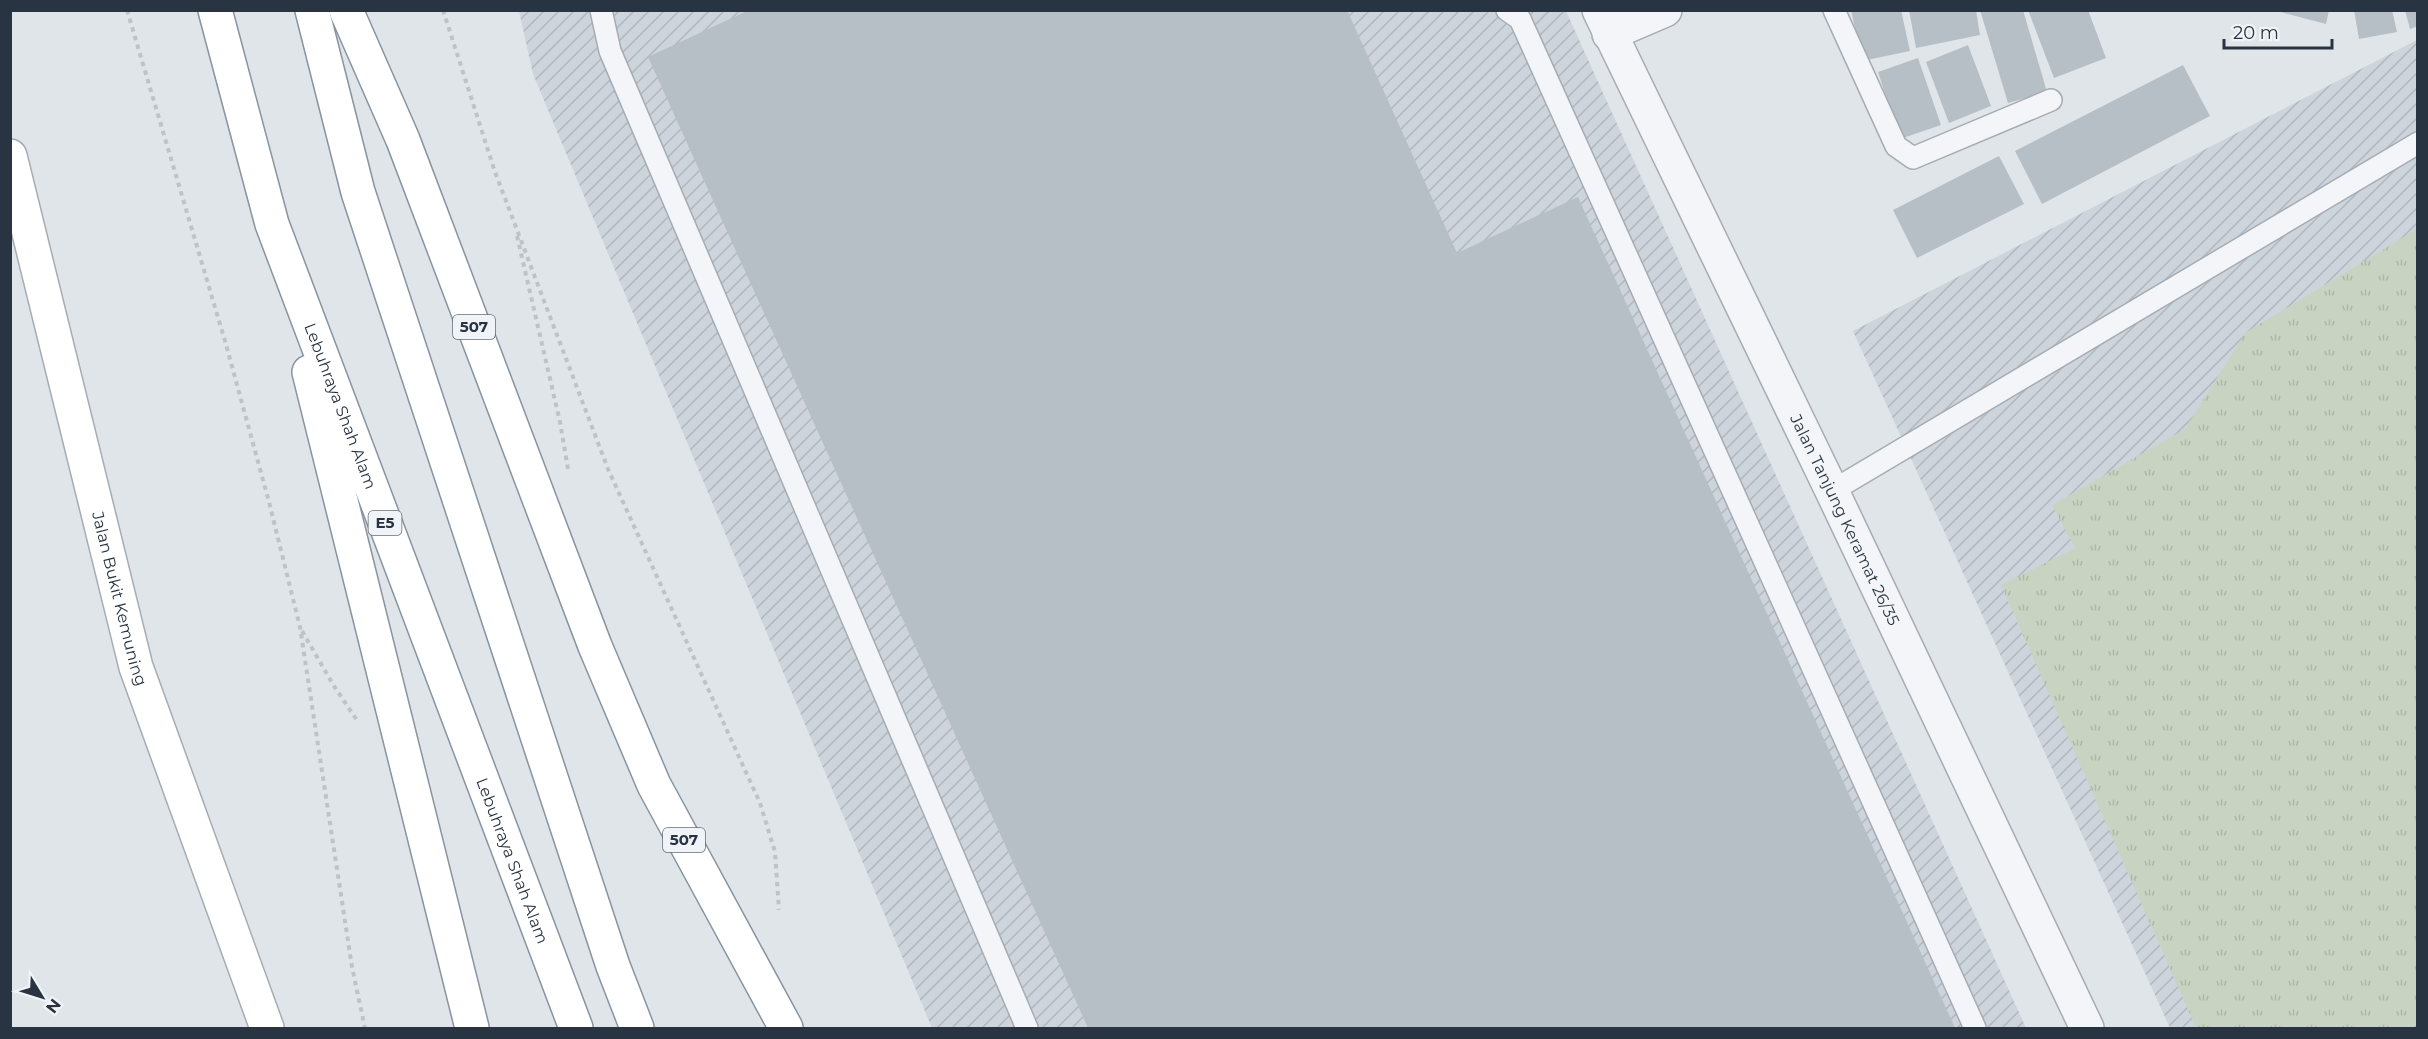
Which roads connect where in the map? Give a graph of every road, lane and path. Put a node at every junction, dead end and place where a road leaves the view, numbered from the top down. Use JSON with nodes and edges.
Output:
{"nodes":[{"id":1,"x":127,"y":10,"type":"edge"},
{"id":2,"x":215,"y":10,"type":"edge"},
{"id":3,"x":312,"y":10,"type":"edge"},
{"id":4,"x":346,"y":10,"type":"edge"},
{"id":5,"x":443,"y":10,"type":"edge"},
{"id":6,"x":601,"y":10,"type":"edge"},
{"id":7,"x":1507,"y":10,"type":"edge"},
{"id":8,"x":1665,"y":10,"type":"edge"},
{"id":9,"x":1834,"y":10,"type":"edge"},
{"id":10,"x":1604,"y":22,"type":"edge"},
{"id":11,"x":2051,"y":100,"type":"dead end"},
{"id":12,"x":2418,"y":143,"type":"edge"},
{"id":13,"x":10,"y":156,"type":"edge"},
{"id":14,"x":513,"y":221,"type":"junction"},
{"id":15,"x":272,"y":225,"type":"junction"},
{"id":16,"x":569,"y":481,"type":"dead end"},
{"id":17,"x":1832,"y":491,"type":"junction"},
{"id":18,"x":779,"y":909,"type":"dead end"},
{"id":19,"x":267,"y":1029,"type":"edge"},
{"id":20,"x":365,"y":1029,"type":"edge"},
{"id":21,"x":472,"y":1029,"type":"edge"},
{"id":22,"x":576,"y":1029,"type":"edge"},
{"id":23,"x":637,"y":1029,"type":"edge"},
{"id":24,"x":786,"y":1029,"type":"edge"},
{"id":25,"x":1026,"y":1029,"type":"edge"},
{"id":26,"x":1975,"y":1029,"type":"edge"},
{"id":27,"x":2087,"y":1029,"type":"edge"}],
"edges":[{"from":1,"to":20,"type":"path"},
{"from":2,"to":15,"type":"main road","name":"Lebuhraya Shah Alam","number":"E5"},
{"from":3,"to":23,"type":"main road"},
{"from":4,"to":24,"type":"main road","number":"507"},
{"from":5,"to":14,"type":"path"},
{"from":6,"to":25,"type":"lane"},
{"from":7,"to":26,"type":"lane"},
{"from":8,"to":10,"type":"street"},
{"from":9,"to":11,"type":"lane"},
{"from":10,"to":17,"type":"street","name":"Jalan Tanjung Keramat 26/35"},
{"from":12,"to":17,"type":"lane"},
{"from":13,"to":19,"type":"main road","name":"Jalan Bukit Kemuning"},
{"from":14,"to":16,"type":"path"},
{"from":14,"to":18,"type":"path"},
{"from":15,"to":21,"type":"main road"},
{"from":15,"to":22,"type":"main road","name":"Lebuhraya Shah Alam","number":"E5"},
{"from":17,"to":27,"type":"street","name":"Jalan Tanjung Keramat 26/35"}]}
